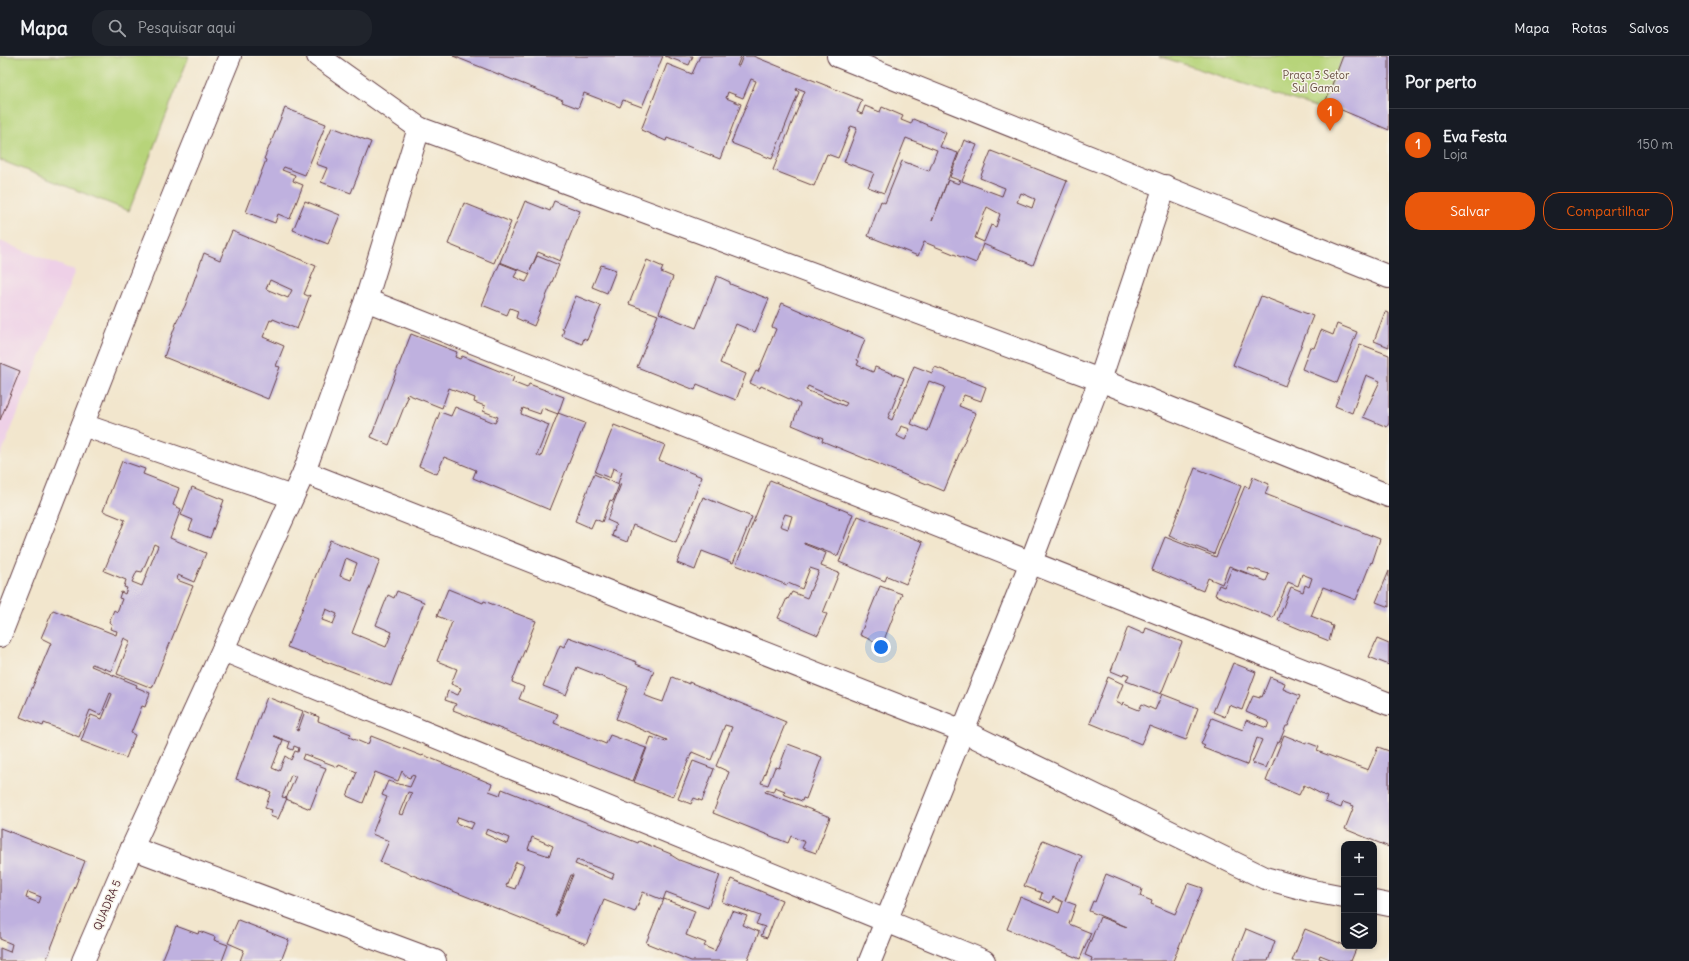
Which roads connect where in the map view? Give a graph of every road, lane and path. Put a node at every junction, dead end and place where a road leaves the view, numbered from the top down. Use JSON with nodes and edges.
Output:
{"nodes":[{"id":1,"x":230,"y":56,"type":"edge"},
{"id":2,"x":318,"y":56,"type":"edge"},
{"id":3,"x":838,"y":56,"type":"edge"},
{"id":4,"x":871,"y":62,"type":"edge"},
{"id":5,"x":419,"y":128,"type":"junction"},
{"id":6,"x":1165,"y":186,"type":"junction"},
{"id":7,"x":1389,"y":277,"type":"edge"},
{"id":8,"x":366,"y":300,"type":"junction"},
{"id":9,"x":1100,"y":380,"type":"junction"},
{"id":10,"x":83,"y":424,"type":"junction"},
{"id":11,"x":304,"y":472,"type":"junction"},
{"id":12,"x":1389,"y":496,"type":"edge"},
{"id":13,"x":292,"y":498,"type":"junction"},
{"id":14,"x":1031,"y":562,"type":"junction"},
{"id":15,"x":0,"y":636,"type":"edge"},
{"id":16,"x":223,"y":650,"type":"junction"},
{"id":17,"x":1389,"y":704,"type":"edge"},
{"id":18,"x":963,"y":730,"type":"junction"},
{"id":19,"x":132,"y":848,"type":"junction"},
{"id":20,"x":1341,"y":896,"type":"edge"},
{"id":21,"x":1377,"y":903,"type":"edge"},
{"id":22,"x":1389,"y":905,"type":"edge"},
{"id":23,"x":886,"y":921,"type":"junction"},
{"id":24,"x":83,"y":961,"type":"edge"},
{"id":25,"x":435,"y":961,"type":"edge"},
{"id":26,"x":870,"y":961,"type":"edge"},
{"id":27,"x":984,"y":961,"type":"edge"}],
"edges":[{"from":1,"to":10,"type":"street"},
{"from":2,"to":5,"type":"street"},
{"from":3,"to":4,"type":"street"},
{"from":4,"to":6,"type":"street"},
{"from":5,"to":8,"type":"street","name":"QUADRA 5"},
{"from":5,"to":9,"type":"street"},
{"from":6,"to":7,"type":"street"},
{"from":6,"to":9,"type":"street"},
{"from":8,"to":11,"type":"street","name":"QUADRA 5"},
{"from":8,"to":14,"type":"street"},
{"from":9,"to":12,"type":"street"},
{"from":9,"to":14,"type":"street"},
{"from":10,"to":13,"type":"street"},
{"from":10,"to":15,"type":"street"},
{"from":11,"to":13,"type":"street","name":"QUADRA 5"},
{"from":11,"to":18,"type":"street"},
{"from":13,"to":16,"type":"street","name":"QUADRA 5"},
{"from":14,"to":17,"type":"street"},
{"from":14,"to":18,"type":"street"},
{"from":16,"to":19,"type":"street","name":"QUADRA 5"},
{"from":16,"to":23,"type":"street"},
{"from":18,"to":20,"type":"street"},
{"from":18,"to":23,"type":"street"},
{"from":19,"to":24,"type":"street","name":"QUADRA 5"},
{"from":19,"to":25,"type":"street"},
{"from":21,"to":22,"type":"street"},
{"from":23,"to":26,"type":"street"},
{"from":23,"to":27,"type":"street"}]}
